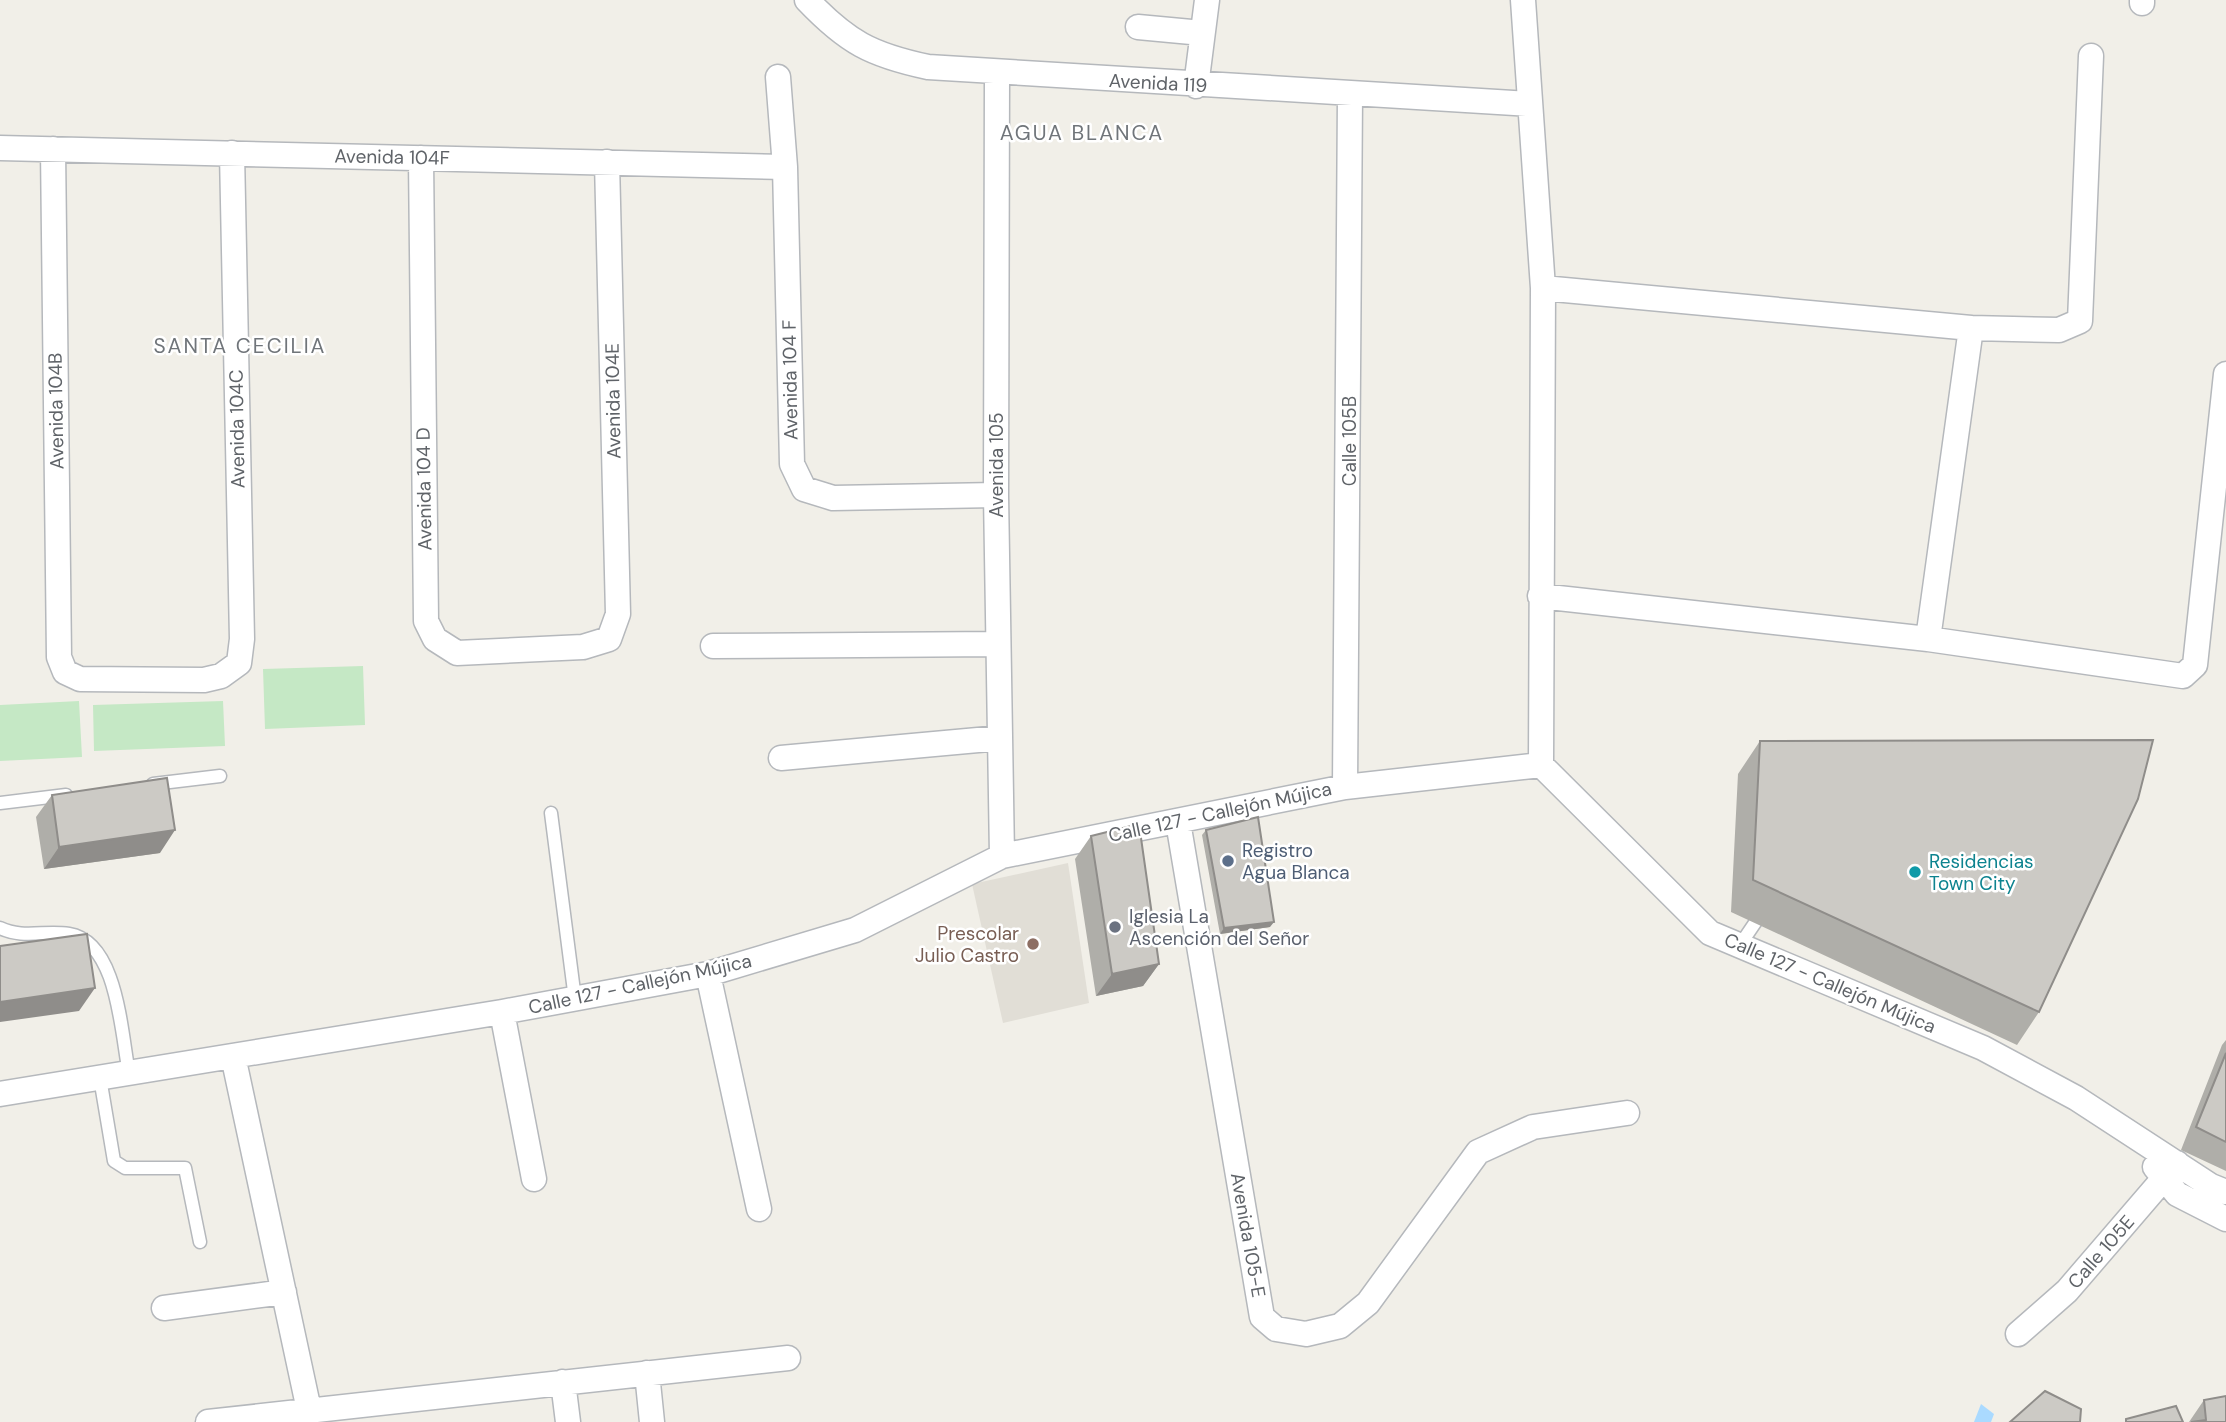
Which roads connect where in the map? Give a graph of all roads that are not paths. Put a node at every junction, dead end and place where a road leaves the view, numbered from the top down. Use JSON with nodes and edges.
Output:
{"nodes":[{"id":1,"x":807,"y":0,"type":"edge"},
{"id":2,"x":1207,"y":0,"type":"edge"},
{"id":3,"x":1523,"y":0,"type":"edge"},
{"id":4,"x":1139,"y":27,"type":"dead end"},
{"id":5,"x":1202,"y":33,"type":"junction"},
{"id":6,"x":2091,"y":55,"type":"dead end"},
{"id":7,"x":997,"y":74,"type":"junction"},
{"id":8,"x":778,"y":77,"type":"dead end"},
{"id":9,"x":1196,"y":86,"type":"junction"},
{"id":10,"x":1350,"y":95,"type":"junction"},
{"id":11,"x":1530,"y":104,"type":"junction"},
{"id":12,"x":0,"y":148,"type":"edge"},
{"id":13,"x":53,"y":149,"type":"junction"},
{"id":14,"x":232,"y":153,"type":"junction"},
{"id":15,"x":421,"y":158,"type":"junction"},
{"id":16,"x":607,"y":162,"type":"junction"},
{"id":17,"x":785,"y":167,"type":"junction"},
{"id":18,"x":1543,"y":288,"type":"junction"},
{"id":19,"x":1971,"y":328,"type":"junction"},
{"id":20,"x":2226,"y":374,"type":"edge"},
{"id":21,"x":996,"y":495,"type":"junction"},
{"id":22,"x":1540,"y":596,"type":"junction"},
{"id":23,"x":609,"y":639,"type":"joint"},
{"id":24,"x":1928,"y":639,"type":"junction"},
{"id":25,"x":998,"y":644,"type":"junction"},
{"id":26,"x":713,"y":646,"type":"dead end"},
{"id":27,"x":239,"y":663,"type":"joint"},
{"id":28,"x":1000,"y":738,"type":"junction"},
{"id":29,"x":781,"y":758,"type":"dead end"},
{"id":30,"x":1541,"y":765,"type":"junction"},
{"id":31,"x":220,"y":776,"type":"dead end"},
{"id":32,"x":140,"y":786,"type":"edge"},
{"id":33,"x":1345,"y":787,"type":"junction"},
{"id":34,"x":74,"y":794,"type":"edge"},
{"id":35,"x":0,"y":803,"type":"edge"},
{"id":36,"x":551,"y":813,"type":"dead end"},
{"id":37,"x":1178,"y":822,"type":"junction"},
{"id":38,"x":1002,"y":856,"type":"junction"},
{"id":39,"x":1771,"y":898,"type":"edge"},
{"id":40,"x":0,"y":928,"type":"edge"},
{"id":41,"x":1740,"y":945,"type":"junction"},
{"id":42,"x":708,"y":974,"type":"junction"},
{"id":43,"x":575,"y":999,"type":"junction"},
{"id":44,"x":502,"y":1012,"type":"junction"},
{"id":45,"x":233,"y":1056,"type":"junction"},
{"id":46,"x":129,"y":1073,"type":"junction"},
{"id":47,"x":100,"y":1078,"type":"junction"},
{"id":48,"x":0,"y":1094,"type":"edge"},
{"id":49,"x":1627,"y":1113,"type":"dead end"},
{"id":50,"x":2170,"y":1170,"type":"junction"},
{"id":51,"x":534,"y":1178,"type":"dead end"},
{"id":52,"x":2226,"y":1192,"type":"edge"},
{"id":53,"x":759,"y":1209,"type":"dead end"},
{"id":54,"x":2226,"y":1219,"type":"edge"},
{"id":55,"x":200,"y":1242,"type":"dead end"},
{"id":56,"x":284,"y":1292,"type":"junction"},
{"id":57,"x":164,"y":1307,"type":"dead end"},
{"id":58,"x":2018,"y":1334,"type":"dead end"},
{"id":59,"x":788,"y":1358,"type":"dead end"},
{"id":60,"x":647,"y":1373,"type":"junction"},
{"id":61,"x":563,"y":1382,"type":"junction"},
{"id":62,"x":309,"y":1410,"type":"junction"},
{"id":63,"x":341,"y":1414,"type":"edge"},
{"id":64,"x":208,"y":1422,"type":"edge"},
{"id":65,"x":568,"y":1422,"type":"edge"},
{"id":66,"x":652,"y":1422,"type":"edge"}],
"edges":[{"from":1,"to":7,"type":"street","name":"Avenida 119"},
{"from":2,"to":5,"type":"street"},
{"from":3,"to":11,"type":"street"},
{"from":4,"to":5,"type":"street"},
{"from":5,"to":9,"type":"street"},
{"from":6,"to":19,"type":"street"},
{"from":7,"to":9,"type":"street","name":"Avenida 119"},
{"from":7,"to":21,"type":"street","name":"Avenida 105"},
{"from":8,"to":17,"type":"street","name":"Avenida 104 F"},
{"from":9,"to":10,"type":"street","name":"Avenida 119"},
{"from":10,"to":11,"type":"street","name":"Avenida 119"},
{"from":10,"to":33,"type":"street","name":"Calle 105B"},
{"from":11,"to":18,"type":"street"},
{"from":12,"to":13,"type":"street","name":"Avenida 104F"},
{"from":13,"to":14,"type":"street","name":"Avenida 104F"},
{"from":13,"to":27,"type":"street","name":"Avenida 104B"},
{"from":14,"to":15,"type":"street","name":"Avenida 104F"},
{"from":14,"to":27,"type":"street","name":"Avenida 104C"},
{"from":15,"to":16,"type":"street","name":"Avenida 104F"},
{"from":15,"to":23,"type":"street","name":"Avenida 104 D"},
{"from":16,"to":17,"type":"street","name":"Avenida 104F"},
{"from":16,"to":23,"type":"street","name":"Avenida 104E"},
{"from":17,"to":21,"type":"street","name":"Avenida 104 F"},
{"from":18,"to":19,"type":"street"},
{"from":18,"to":22,"type":"street"},
{"from":19,"to":24,"type":"street"},
{"from":20,"to":24,"type":"street"},
{"from":21,"to":25,"type":"street","name":"Avenida 105"},
{"from":22,"to":24,"type":"street"},
{"from":22,"to":30,"type":"street"},
{"from":25,"to":26,"type":"street"},
{"from":25,"to":28,"type":"street","name":"Avenida 105"},
{"from":28,"to":29,"type":"street"},
{"from":28,"to":38,"type":"street","name":"Avenida 105"},
{"from":30,"to":33,"type":"street","name":"Calle 127 - Callejón Mújica"},
{"from":30,"to":41,"type":"street","name":"Calle 127 - Callejón Mújica"},
{"from":31,"to":32,"type":"lane"},
{"from":33,"to":37,"type":"street","name":"Calle 127 - Callejón Mújica"},
{"from":34,"to":35,"type":"lane"},
{"from":36,"to":43,"type":"lane"},
{"from":37,"to":38,"type":"street","name":"Calle 127 - Callejón Mújica"},
{"from":37,"to":49,"type":"street","name":"Avenida 105-E"},
{"from":38,"to":42,"type":"street","name":"Calle 127 - Callejón Mújica"},
{"from":39,"to":41,"type":"lane"},
{"from":40,"to":46,"type":"lane"},
{"from":41,"to":50,"type":"street","name":"Calle 127 - Callejón Mújica"},
{"from":42,"to":43,"type":"street","name":"Calle 127 - Callejón Mújica"},
{"from":42,"to":53,"type":"street"},
{"from":43,"to":44,"type":"street","name":"Calle 127 - Callejón Mújica"},
{"from":44,"to":45,"type":"street","name":"Calle 127 - Callejón Mújica"},
{"from":44,"to":51,"type":"street"},
{"from":45,"to":46,"type":"street","name":"Calle 127 - Callejón Mújica"},
{"from":45,"to":56,"type":"street"},
{"from":46,"to":47,"type":"street","name":"Calle 127 - Callejón Mújica"},
{"from":47,"to":48,"type":"street","name":"Calle 127 - Callejón Mújica"},
{"from":47,"to":55,"type":"lane"},
{"from":50,"to":52,"type":"street"},
{"from":50,"to":54,"type":"street"},
{"from":50,"to":58,"type":"street","name":"Calle 105E"},
{"from":56,"to":57,"type":"street"},
{"from":56,"to":62,"type":"street"},
{"from":59,"to":60,"type":"street"},
{"from":60,"to":61,"type":"street"},
{"from":60,"to":66,"type":"street"},
{"from":61,"to":63,"type":"street"},
{"from":61,"to":65,"type":"street"},
{"from":62,"to":63,"type":"street"},
{"from":62,"to":64,"type":"street"}]}
